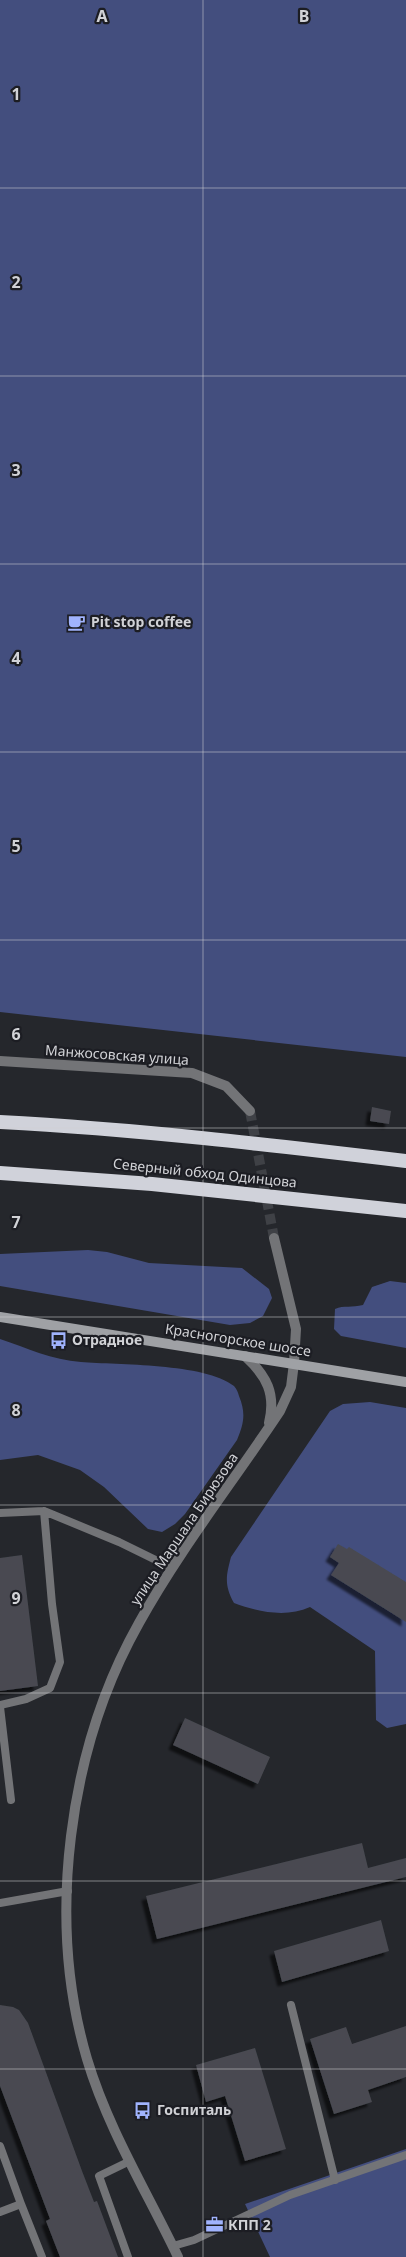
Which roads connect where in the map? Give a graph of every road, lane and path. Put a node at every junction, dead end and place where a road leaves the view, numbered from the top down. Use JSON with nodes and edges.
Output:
{"nodes":[{"id":1,"x":0,"y":1061,"type":"edge"},
{"id":2,"x":250,"y":1111,"type":"tunnel mouth"},
{"id":3,"x":0,"y":1122,"type":"edge"},
{"id":4,"x":406,"y":1161,"type":"edge"},
{"id":5,"x":0,"y":1173,"type":"edge"},
{"id":6,"x":406,"y":1211,"type":"edge"},
{"id":7,"x":274,"y":1238,"type":"tunnel mouth"},
{"id":8,"x":0,"y":1318,"type":"edge"},
{"id":9,"x":246,"y":1356,"type":"junction"},
{"id":10,"x":294,"y":1363,"type":"junction"},
{"id":11,"x":406,"y":1382,"type":"edge"},
{"id":12,"x":262,"y":1439,"type":"junction"},
{"id":13,"x":44,"y":1511,"type":"junction"},
{"id":14,"x":0,"y":1513,"type":"edge"},
{"id":15,"x":172,"y":1568,"type":"junction"},
{"id":16,"x":0,"y":1706,"type":"edge"},
{"id":17,"x":11,"y":1800,"type":"dead end"},
{"id":18,"x":68,"y":1891,"type":"junction"},
{"id":19,"x":0,"y":1903,"type":"edge"},
{"id":20,"x":291,"y":2005,"type":"dead end"},
{"id":21,"x":0,"y":2146,"type":"edge"},
{"id":22,"x":406,"y":2155,"type":"edge"},
{"id":23,"x":130,"y":2161,"type":"junction"},
{"id":24,"x":335,"y":2180,"type":"junction"},
{"id":25,"x":20,"y":2204,"type":"junction"},
{"id":26,"x":0,"y":2212,"type":"edge"},
{"id":27,"x":173,"y":2246,"type":"junction"},
{"id":28,"x":42,"y":2257,"type":"edge"},
{"id":29,"x":128,"y":2257,"type":"edge"},
{"id":30,"x":178,"y":2257,"type":"edge"}],
"edges":[{"from":1,"to":2,"type":"street","name":"Манжосовская улица"},
{"from":3,"to":4,"type":"highway"},
{"from":5,"to":6,"type":"highway","name":"Северный обход Одинцова"},
{"from":7,"to":10,"type":"street"},
{"from":8,"to":9,"type":"main road","name":"Красногорское шоссе"},
{"from":9,"to":10,"type":"main road","name":"Красногорское шоссе"},
{"from":9,"to":12,"type":"street"},
{"from":10,"to":11,"type":"main road","name":"Красногорское шоссе"},
{"from":10,"to":12,"type":"street","name":"улица Маршала Бирюзова"},
{"from":12,"to":15,"type":"street","name":"улица Маршала Бирюзова"},
{"from":13,"to":14,"type":"lane"},
{"from":13,"to":15,"type":"lane"},
{"from":13,"to":16,"type":"lane"},
{"from":15,"to":18,"type":"street","name":"улица Маршала Бирюзова"},
{"from":16,"to":17,"type":"lane"},
{"from":18,"to":19,"type":"lane"},
{"from":18,"to":23,"type":"street","name":"улица Маршала Бирюзова"},
{"from":20,"to":24,"type":"lane"},
{"from":21,"to":25,"type":"lane"},
{"from":22,"to":24,"type":"lane"},
{"from":23,"to":27,"type":"street","name":"улица Маршала Бирюзова"},
{"from":23,"to":29,"type":"lane"},
{"from":24,"to":27,"type":"lane"},
{"from":25,"to":26,"type":"lane"},
{"from":25,"to":28,"type":"lane"},
{"from":27,"to":30,"type":"street","name":"улица Маршала Бирюзова"}]}
